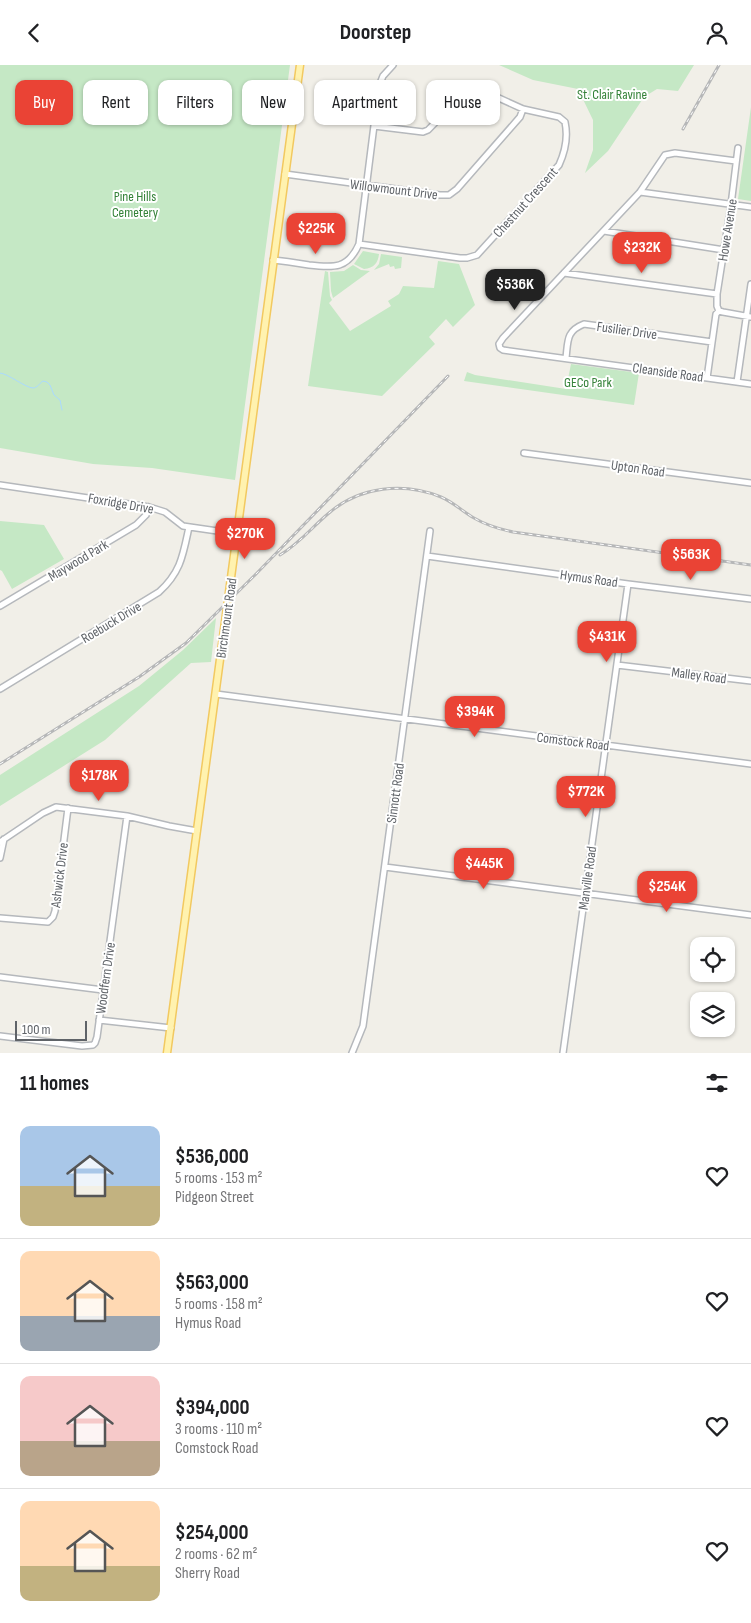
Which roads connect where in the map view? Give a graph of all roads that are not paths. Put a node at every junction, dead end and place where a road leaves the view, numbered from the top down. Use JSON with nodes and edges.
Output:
{"nodes":[{"id":1,"x":300,"y":65,"type":"edge"},
{"id":2,"x":393,"y":65,"type":"edge"},
{"id":3,"x":523,"y":109,"type":"junction"},
{"id":4,"x":374,"y":126,"type":"junction"},
{"id":5,"x":738,"y":148,"type":"dead end"},
{"id":6,"x":736,"y":161,"type":"junction"},
{"id":7,"x":285,"y":174,"type":"junction"},
{"id":8,"x":366,"y":186,"type":"junction"},
{"id":9,"x":640,"y":192,"type":"junction"},
{"id":10,"x":732,"y":205,"type":"junction"},
{"id":11,"x":751,"y":207,"type":"edge"},
{"id":12,"x":604,"y":231,"type":"junction"},
{"id":13,"x":359,"y":244,"type":"junction"},
{"id":14,"x":724,"y":250,"type":"junction"},
{"id":15,"x":273,"y":260,"type":"junction"},
{"id":16,"x":564,"y":273,"type":"junction"},
{"id":17,"x":751,"y":284,"type":"edge"},
{"id":18,"x":717,"y":294,"type":"junction"},
{"id":19,"x":721,"y":312,"type":"junction"},
{"id":20,"x":749,"y":316,"type":"edge"},
{"id":21,"x":712,"y":342,"type":"junction"},
{"id":22,"x":566,"y":358,"type":"junction"},
{"id":23,"x":707,"y":378,"type":"junction"},
{"id":24,"x":737,"y":382,"type":"junction"},
{"id":25,"x":751,"y":384,"type":"edge"},
{"id":26,"x":524,"y":453,"type":"dead end"},
{"id":27,"x":751,"y":483,"type":"edge"},
{"id":28,"x":0,"y":485,"type":"edge"},
{"id":29,"x":149,"y":507,"type":"junction"},
{"id":30,"x":189,"y":527,"type":"junction"},
{"id":31,"x":430,"y":531,"type":"dead end"},
{"id":32,"x":238,"y":534,"type":"junction"},
{"id":33,"x":427,"y":556,"type":"junction"},
{"id":34,"x":628,"y":583,"type":"junction"},
{"id":35,"x":751,"y":599,"type":"edge"},
{"id":36,"x":0,"y":606,"type":"edge"},
{"id":37,"x":617,"y":665,"type":"junction"},
{"id":38,"x":751,"y":681,"type":"edge"},
{"id":39,"x":0,"y":689,"type":"edge"},
{"id":40,"x":216,"y":694,"type":"junction"},
{"id":41,"x":405,"y":719,"type":"junction"},
{"id":42,"x":606,"y":745,"type":"junction"},
{"id":43,"x":751,"y":764,"type":"edge"},
{"id":44,"x":68,"y":808,"type":"junction"},
{"id":45,"x":127,"y":817,"type":"junction"},
{"id":46,"x":197,"y":831,"type":"junction"},
{"id":47,"x":2,"y":841,"type":"edge"},
{"id":48,"x":0,"y":857,"type":"edge"},
{"id":49,"x":385,"y":867,"type":"junction"},
{"id":50,"x":585,"y":893,"type":"junction"},
{"id":51,"x":751,"y":915,"type":"edge"},
{"id":52,"x":0,"y":918,"type":"edge"},
{"id":53,"x":0,"y":977,"type":"edge"},
{"id":54,"x":103,"y":991,"type":"junction"},
{"id":55,"x":99,"y":1019,"type":"junction"},
{"id":56,"x":171,"y":1028,"type":"junction"},
{"id":57,"x":0,"y":1035,"type":"edge"},
{"id":58,"x":167,"y":1053,"type":"edge"},
{"id":59,"x":352,"y":1053,"type":"edge"},
{"id":60,"x":563,"y":1053,"type":"edge"}],
"edges":[{"from":1,"to":7,"type":"main road","name":"Birchmount Road"},
{"from":2,"to":4,"type":"street"},
{"from":3,"to":4,"type":"street","name":"Chestnut Crescent"},
{"from":3,"to":8,"type":"street","name":"Willowmount Drive"},
{"from":3,"to":13,"type":"street","name":"Chestnut Crescent"},
{"from":4,"to":8,"type":"street"},
{"from":5,"to":6,"type":"street","name":"Howe Avenue"},
{"from":6,"to":9,"type":"street"},
{"from":6,"to":10,"type":"street","name":"Howe Avenue"},
{"from":7,"to":8,"type":"street","name":"Willowmount Drive"},
{"from":7,"to":15,"type":"main road","name":"Birchmount Road"},
{"from":8,"to":13,"type":"street"},
{"from":9,"to":10,"type":"street"},
{"from":9,"to":12,"type":"street"},
{"from":10,"to":11,"type":"street"},
{"from":10,"to":14,"type":"street","name":"Howe Avenue"},
{"from":12,"to":14,"type":"street"},
{"from":12,"to":16,"type":"street"},
{"from":13,"to":15,"type":"street"},
{"from":14,"to":18,"type":"street","name":"Howe Avenue"},
{"from":15,"to":32,"type":"main road","name":"Birchmount Road"},
{"from":16,"to":18,"type":"street"},
{"from":16,"to":22,"type":"street","name":"Cleanside Road"},
{"from":17,"to":20,"type":"street"},
{"from":18,"to":19,"type":"street","name":"Howe Avenue"},
{"from":19,"to":20,"type":"street"},
{"from":19,"to":21,"type":"street","name":"Howe Avenue"},
{"from":20,"to":24,"type":"street"},
{"from":21,"to":22,"type":"street","name":"Fusilier Drive"},
{"from":21,"to":23,"type":"street","name":"Howe Avenue"},
{"from":22,"to":23,"type":"street","name":"Cleanside Road"},
{"from":23,"to":24,"type":"street","name":"Cleanside Road"},
{"from":24,"to":25,"type":"street","name":"Cleanside Road"},
{"from":26,"to":27,"type":"street","name":"Upton Road"},
{"from":28,"to":29,"type":"street","name":"Foxridge Drive"},
{"from":29,"to":30,"type":"street","name":"Foxridge Drive"},
{"from":29,"to":36,"type":"street","name":"Maywood Park"},
{"from":30,"to":32,"type":"street","name":"Foxridge Drive"},
{"from":30,"to":39,"type":"street","name":"Roebuck Drive"},
{"from":31,"to":33,"type":"street","name":"Sinnott Road"},
{"from":32,"to":40,"type":"main road","name":"Birchmount Road"},
{"from":33,"to":34,"type":"street","name":"Hymus Road"},
{"from":33,"to":41,"type":"street","name":"Sinnott Road"},
{"from":34,"to":35,"type":"street","name":"Hymus Road"},
{"from":34,"to":37,"type":"street","name":"Manville Road"},
{"from":37,"to":38,"type":"street","name":"Malley Road"},
{"from":37,"to":42,"type":"street","name":"Manville Road"},
{"from":40,"to":41,"type":"street","name":"Comstock Road"},
{"from":40,"to":46,"type":"main road","name":"Birchmount Road"},
{"from":41,"to":42,"type":"street","name":"Comstock Road"},
{"from":41,"to":49,"type":"street","name":"Sinnott Road"},
{"from":42,"to":43,"type":"street","name":"Comstock Road"},
{"from":42,"to":50,"type":"street","name":"Manville Road"},
{"from":44,"to":45,"type":"street"},
{"from":44,"to":47,"type":"street"},
{"from":44,"to":52,"type":"street","name":"Ashwick Drive"},
{"from":45,"to":46,"type":"street"},
{"from":45,"to":54,"type":"street","name":"Woodfern Drive"},
{"from":46,"to":56,"type":"main road","name":"Birchmount Road"},
{"from":47,"to":48,"type":"street"},
{"from":49,"to":50,"type":"street"},
{"from":49,"to":59,"type":"street","name":"Sinnott Road"},
{"from":50,"to":51,"type":"street"},
{"from":50,"to":60,"type":"street","name":"Manville Road"},
{"from":53,"to":54,"type":"street"},
{"from":54,"to":55,"type":"street","name":"Woodfern Drive"},
{"from":55,"to":56,"type":"street"},
{"from":55,"to":57,"type":"street","name":"Woodfern Drive"},
{"from":56,"to":58,"type":"main road","name":"Birchmount Road"}]}
